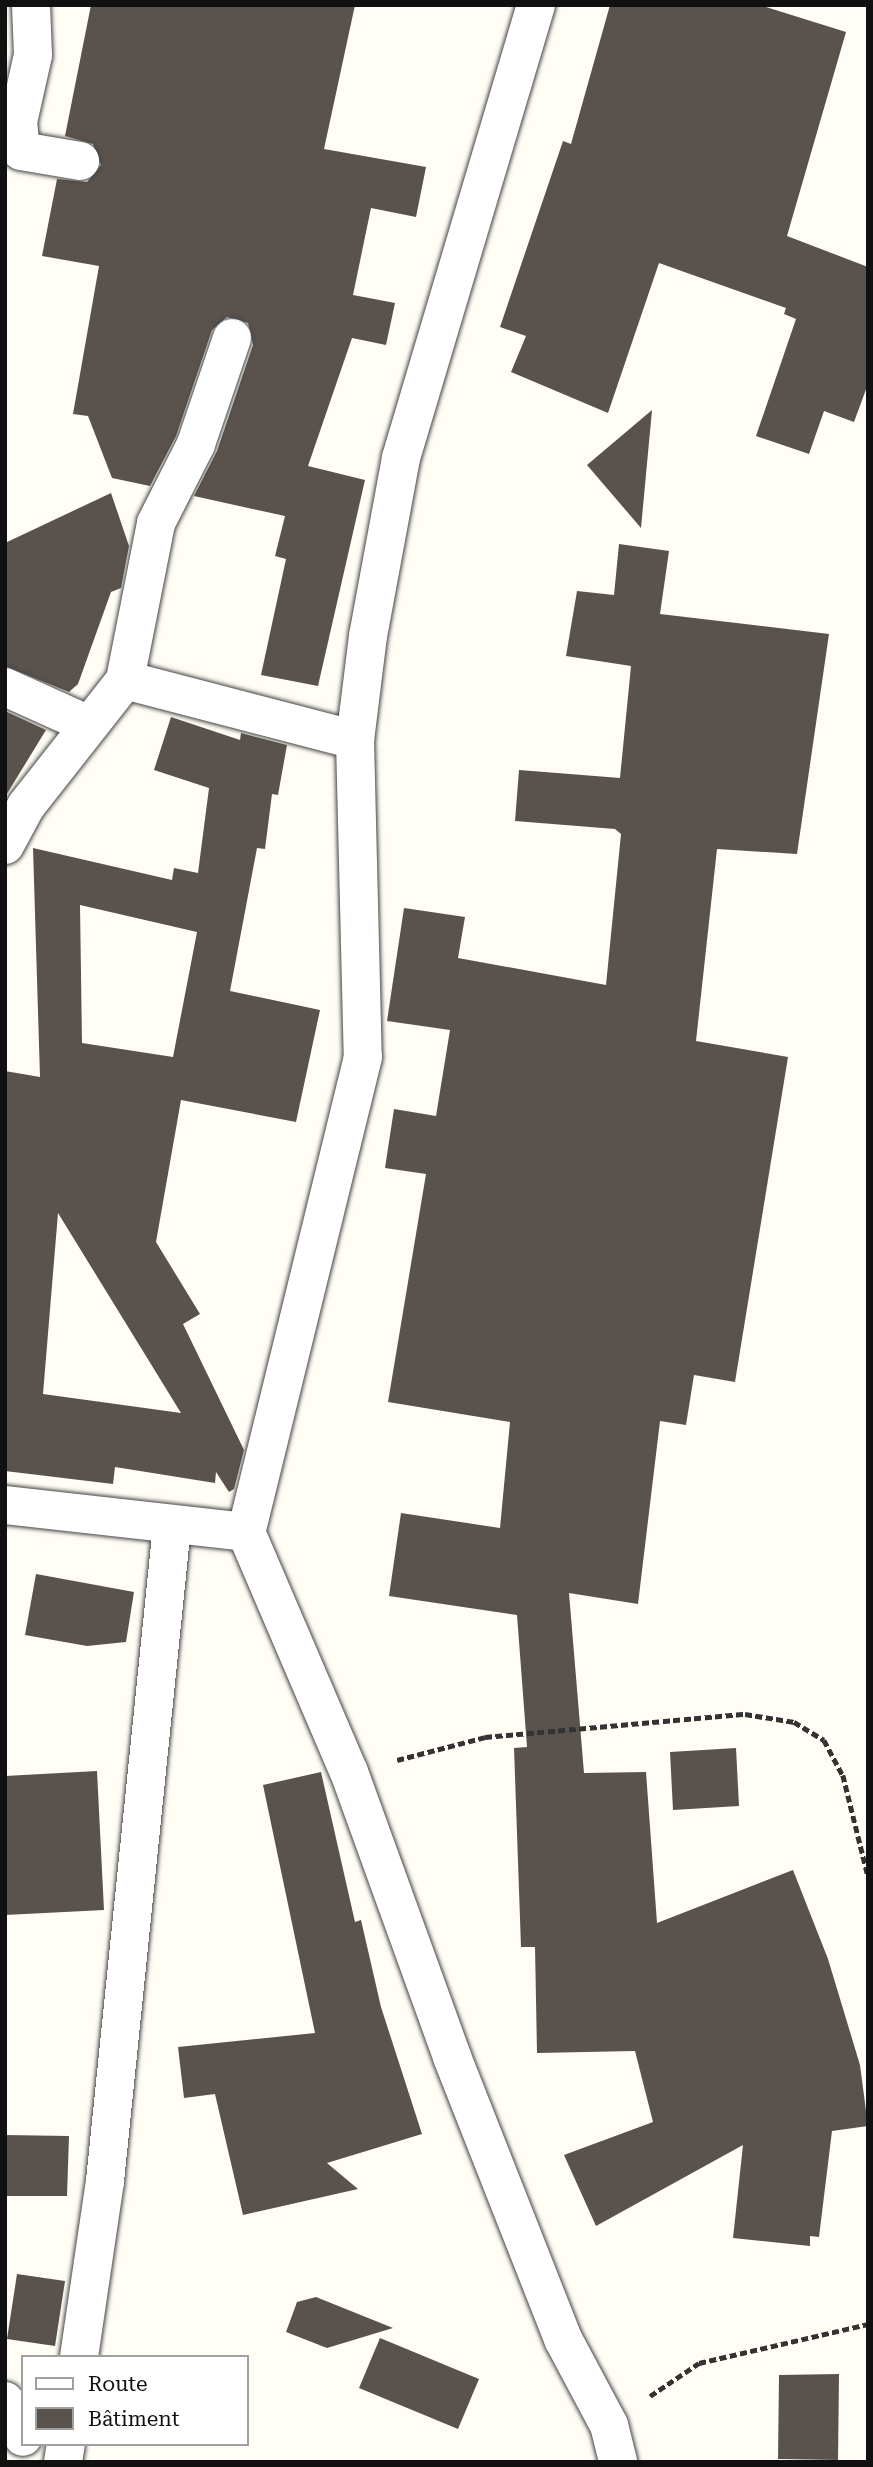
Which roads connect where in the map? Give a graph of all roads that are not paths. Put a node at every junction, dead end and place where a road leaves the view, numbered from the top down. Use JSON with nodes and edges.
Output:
{"nodes":[{"id":1,"x":31,"y":5,"type":"edge"},
{"id":2,"x":536,"y":5,"type":"edge"},
{"id":3,"x":80,"y":161,"type":"dead end"},
{"id":4,"x":232,"y":338,"type":"dead end"},
{"id":5,"x":125,"y":680,"type":"junction"},
{"id":6,"x":5,"y":687,"type":"edge"},
{"id":7,"x":87,"y":724,"type":"junction"},
{"id":8,"x":355,"y":740,"type":"junction"},
{"id":9,"x":5,"y":845,"type":"edge"},
{"id":10,"x":5,"y":1505,"type":"edge"},
{"id":11,"x":172,"y":1526,"type":"junction"},
{"id":12,"x":246,"y":1532,"type":"junction"},
{"id":13,"x":79,"y":2355,"type":"edge"},
{"id":14,"x":5,"y":2402,"type":"edge"},
{"id":15,"x":21,"y":2433,"type":"edge"},
{"id":16,"x":27,"y":2446,"type":"edge"},
{"id":17,"x":35,"y":2462,"type":"edge"},
{"id":18,"x":618,"y":2462,"type":"edge"}],
"edges":[{"from":1,"to":3,"type":"street"},
{"from":2,"to":8,"type":"street"},
{"from":4,"to":5,"type":"street"},
{"from":5,"to":7,"type":"street"},
{"from":5,"to":8,"type":"street"},
{"from":6,"to":7,"type":"street"},
{"from":7,"to":9,"type":"street"},
{"from":8,"to":12,"type":"street"},
{"from":10,"to":11,"type":"street"},
{"from":11,"to":12,"type":"street"},
{"from":11,"to":13,"type":"street"},
{"from":12,"to":18,"type":"street"},
{"from":14,"to":15,"type":"street"},
{"from":16,"to":17,"type":"street"}]}
